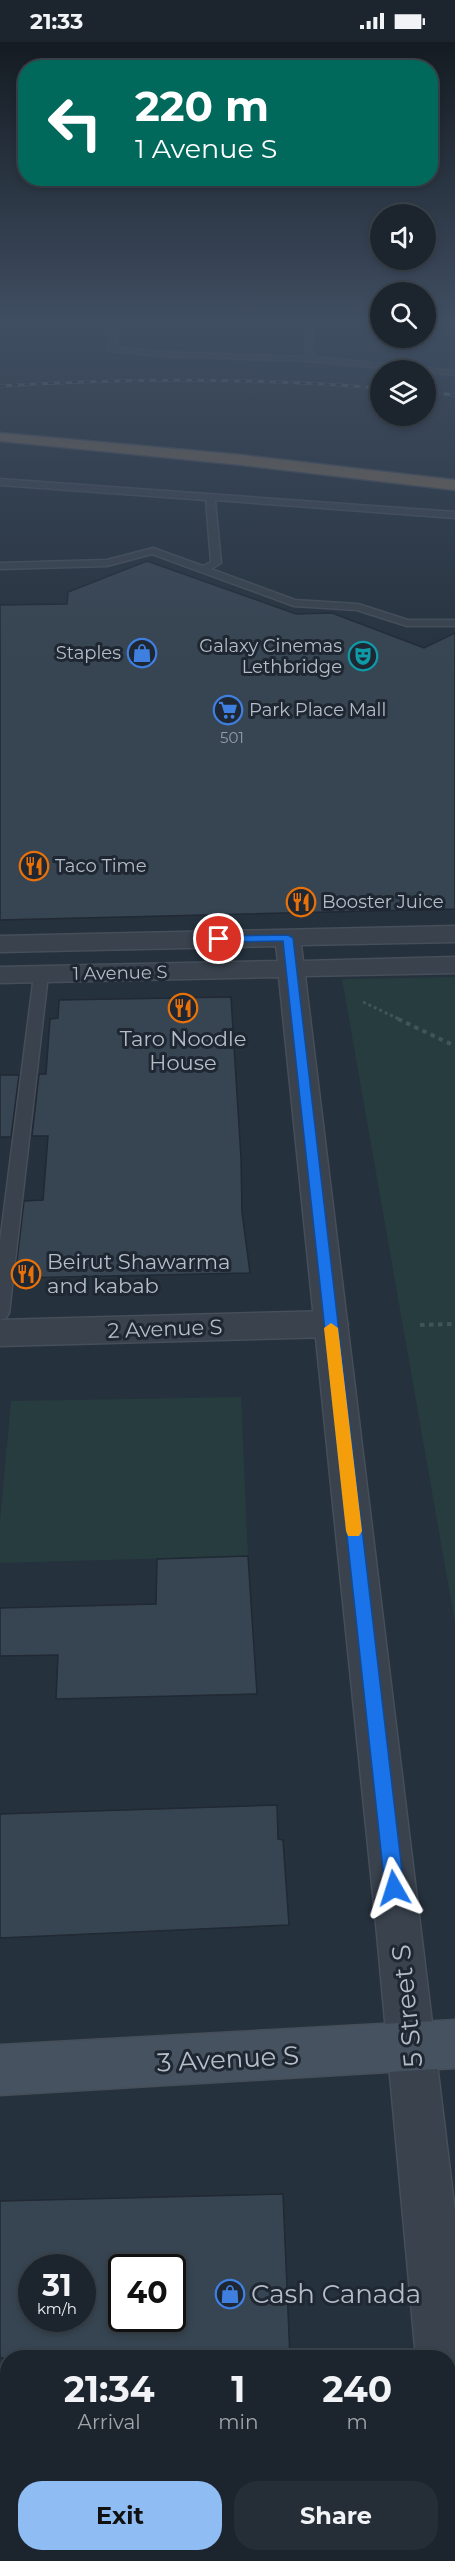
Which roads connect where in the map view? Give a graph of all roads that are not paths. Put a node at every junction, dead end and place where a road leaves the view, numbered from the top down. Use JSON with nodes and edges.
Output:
{"nodes":[{"id":1,"x":63,"y":442,"type":"edge"},
{"id":2,"x":178,"y":442,"type":"edge"},
{"id":3,"x":242,"y":460,"type":"junction"},
{"id":4,"x":410,"y":464,"type":"dead end"},
{"id":5,"x":455,"y":480,"type":"edge"},
{"id":6,"x":0,"y":482,"type":"edge"},
{"id":7,"x":455,"y":485,"type":"edge"},
{"id":8,"x":210,"y":496,"type":"junction"},
{"id":9,"x":455,"y":515,"type":"edge"},
{"id":10,"x":0,"y":566,"type":"edge"},
{"id":11,"x":202,"y":570,"type":"junction"},
{"id":12,"x":455,"y":623,"type":"edge"},
{"id":13,"x":455,"y":934,"type":"edge"},
{"id":14,"x":0,"y":944,"type":"edge"},
{"id":15,"x":290,"y":953,"type":"junction"},
{"id":16,"x":455,"y":965,"type":"edge"},
{"id":17,"x":0,"y":975,"type":"edge"},
{"id":18,"x":41,"y":975,"type":"junction"},
{"id":19,"x":0,"y":1313,"type":"edge"},
{"id":20,"x":331,"y":1324,"type":"junction"},
{"id":21,"x":0,"y":1333,"type":"edge"},
{"id":22,"x":433,"y":2045,"type":"edge"},
{"id":23,"x":0,"y":2070,"type":"edge"},
{"id":24,"x":444,"y":2350,"type":"edge"}],
"edges":[{"from":1,"to":3,"type":"highway"},
{"from":2,"to":4,"type":"highway"},
{"from":3,"to":5,"type":"highway"},
{"from":3,"to":7,"type":"highway"},
{"from":6,"to":8,"type":"lane"},
{"from":8,"to":9,"type":"lane"},
{"from":8,"to":11,"type":"lane"},
{"from":10,"to":11,"type":"lane"},
{"from":11,"to":12,"type":"lane"},
{"from":13,"to":15,"type":"street","name":"1 Avenue S"},
{"from":14,"to":15,"type":"street","name":"1 Avenue S"},
{"from":15,"to":16,"type":"street","name":"1 Avenue S"},
{"from":15,"to":18,"type":"street","name":"1 Avenue S"},
{"from":15,"to":20,"type":"street","name":"5 Street S"},
{"from":17,"to":18,"type":"street","name":"1 Avenue S"},
{"from":18,"to":19,"type":"lane"},
{"from":20,"to":21,"type":"street","name":"2 Avenue S"},
{"from":20,"to":22,"type":"street","name":"5 Street S"},
{"from":22,"to":23,"type":"main road","name":"3 Avenue S"},
{"from":22,"to":24,"type":"street","name":"5 Street S"}]}
